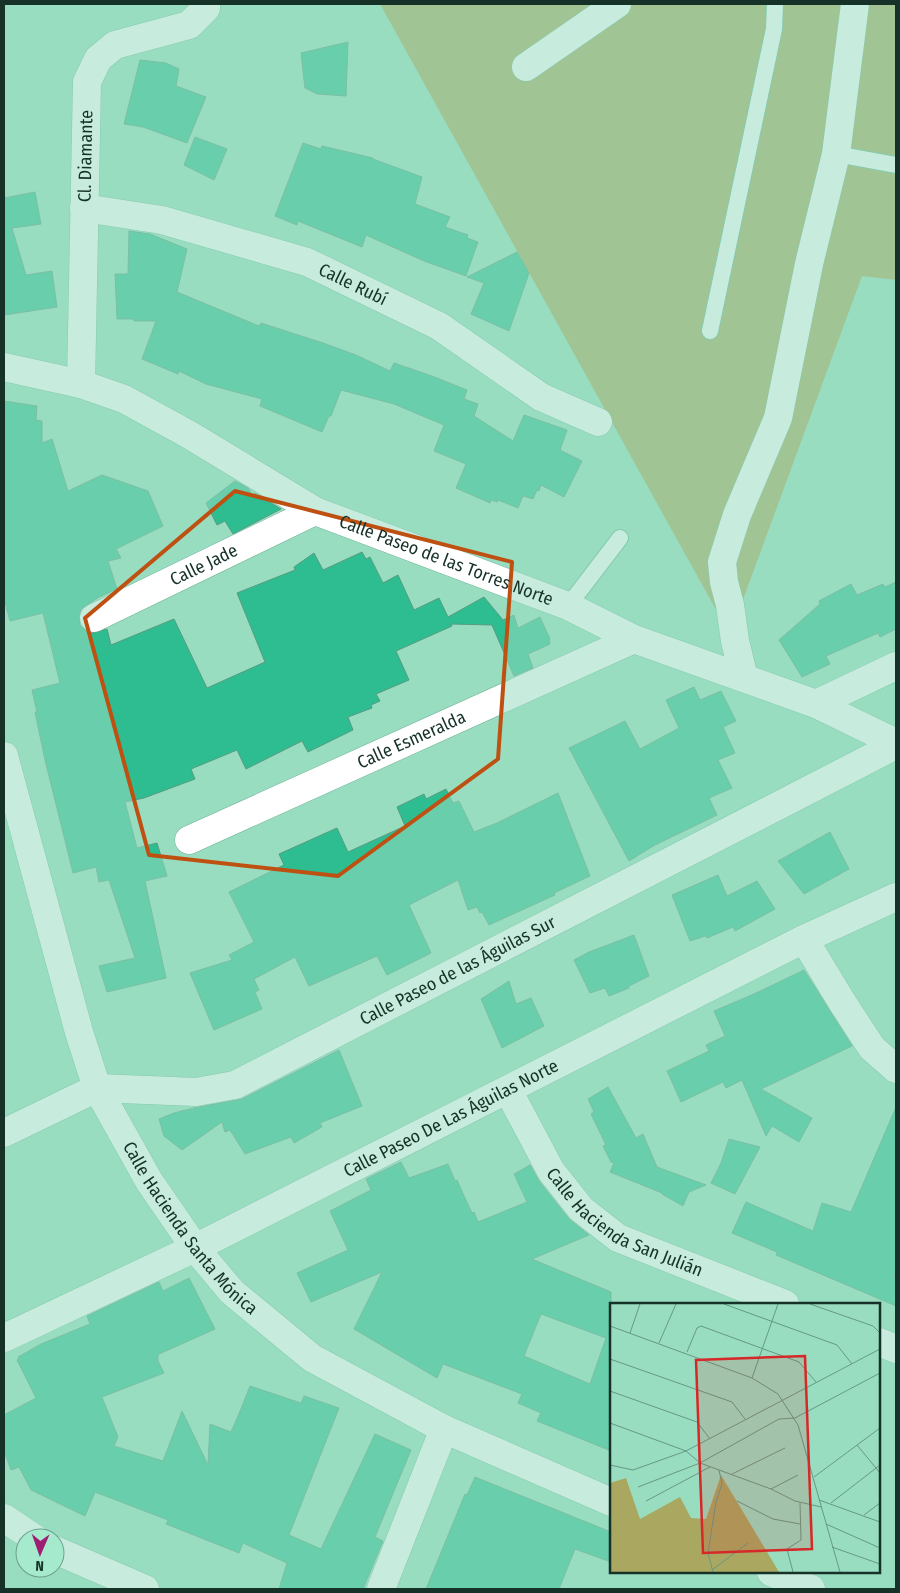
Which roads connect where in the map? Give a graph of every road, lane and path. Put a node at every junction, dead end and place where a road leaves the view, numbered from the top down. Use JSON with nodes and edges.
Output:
{"nodes":[{"id":1,"x":206,"y":4,"type":"edge"},
{"id":2,"x":618,"y":4,"type":"edge"},
{"id":3,"x":774,"y":4,"type":"edge"},
{"id":4,"x":855,"y":4,"type":"edge"},
{"id":5,"x":526,"y":67,"type":"dead end"},
{"id":6,"x":836,"y":154,"type":"junction"},
{"id":7,"x":896,"y":165,"type":"edge"},
{"id":8,"x":84,"y":208,"type":"junction"},
{"id":9,"x":710,"y":331,"type":"dead end"},
{"id":10,"x":4,"y":367,"type":"edge"},
{"id":11,"x":81,"y":384,"type":"junction"},
{"id":12,"x":598,"y":422,"type":"dead end"},
{"id":13,"x":315,"y":511,"type":"junction"},
{"id":14,"x":620,"y":538,"type":"dead end"},
{"id":15,"x":568,"y":606,"type":"junction"},
{"id":16,"x":94,"y":618,"type":"dead end"},
{"id":17,"x":634,"y":640,"type":"junction"},
{"id":18,"x":896,"y":666,"type":"edge"},
{"id":19,"x":744,"y":678,"type":"junction"},
{"id":20,"x":816,"y":704,"type":"junction"},
{"id":21,"x":896,"y":744,"type":"edge"},
{"id":22,"x":4,"y":756,"type":"edge"},
{"id":23,"x":189,"y":840,"type":"dead end"},
{"id":24,"x":896,"y":897,"type":"edge"},
{"id":25,"x":804,"y":939,"type":"junction"},
{"id":26,"x":896,"y":1069,"type":"edge"},
{"id":27,"x":97,"y":1088,"type":"junction"},
{"id":28,"x":508,"y":1090,"type":"junction"},
{"id":29,"x":4,"y":1133,"type":"edge"},
{"id":30,"x":195,"y":1248,"type":"junction"},
{"id":31,"x":782,"y":1303,"type":"edge"},
{"id":32,"x":4,"y":1338,"type":"edge"},
{"id":33,"x":880,"y":1342,"type":"edge"},
{"id":34,"x":896,"y":1348,"type":"edge"},
{"id":35,"x":444,"y":1429,"type":"junction"},
{"id":36,"x":610,"y":1502,"type":"edge"},
{"id":37,"x":4,"y":1518,"type":"edge"},
{"id":38,"x":19,"y":1528,"type":"edge"},
{"id":39,"x":65,"y":1554,"type":"edge"},
{"id":40,"x":773,"y":1573,"type":"edge"},
{"id":41,"x":145,"y":1589,"type":"edge"},
{"id":42,"x":381,"y":1589,"type":"edge"},
{"id":43,"x":811,"y":1589,"type":"edge"}],
"edges":[{"from":1,"to":8,"type":"street","name":"Cl. Diamante"},
{"from":2,"to":5,"type":"street"},
{"from":3,"to":9,"type":"lane"},
{"from":4,"to":6,"type":"street"},
{"from":6,"to":7,"type":"lane"},
{"from":6,"to":19,"type":"street"},
{"from":8,"to":11,"type":"street","name":"Cl. Diamante"},
{"from":8,"to":12,"type":"street","name":"Calle Rubí"},
{"from":10,"to":11,"type":"street","name":"Calle Paseo de las Torres Norte"},
{"from":11,"to":13,"type":"street","name":"Calle Paseo de las Torres Norte"},
{"from":13,"to":15,"type":"street","name":"Calle Paseo de las Torres Norte"},
{"from":13,"to":16,"type":"street","name":"Calle Jade"},
{"from":14,"to":15,"type":"lane"},
{"from":15,"to":17,"type":"street","name":"Calle Paseo de las Torres Norte"},
{"from":17,"to":19,"type":"street","name":"Calle Paseo de las Torres Norte"},
{"from":17,"to":23,"type":"street","name":"Calle Esmeralda"},
{"from":18,"to":20,"type":"street"},
{"from":19,"to":20,"type":"street","name":"Calle Paseo de las Torres Norte"},
{"from":20,"to":21,"type":"street","name":"Calle Paseo de las Torres Norte"},
{"from":21,"to":27,"type":"street","name":"Calle Paseo de las Águilas Sur"},
{"from":22,"to":27,"type":"street","name":"Calle Hacienda Santa Mónica"},
{"from":24,"to":25,"type":"street","name":"Calle Paseo De Las Águilas Norte"},
{"from":25,"to":26,"type":"street"},
{"from":25,"to":28,"type":"street","name":"Calle Paseo De Las Águilas Norte"},
{"from":27,"to":29,"type":"street","name":"Calle Paseo de las Águilas Sur"},
{"from":27,"to":30,"type":"street","name":"Calle Hacienda Santa Mónica"},
{"from":28,"to":30,"type":"street","name":"Calle Paseo De Las Águilas Norte"},
{"from":28,"to":31,"type":"street","name":"Calle Hacienda San Julián"},
{"from":30,"to":32,"type":"street","name":"Calle Paseo De Las Águilas Norte"},
{"from":30,"to":35,"type":"street","name":"Calle Hacienda Santa Mónica"},
{"from":33,"to":34,"type":"street"},
{"from":35,"to":36,"type":"street","name":"Calle Hacienda Santa Mónica"},
{"from":35,"to":42,"type":"street"},
{"from":37,"to":38,"type":"street"},
{"from":39,"to":41,"type":"street"},
{"from":40,"to":43,"type":"street"}]}
